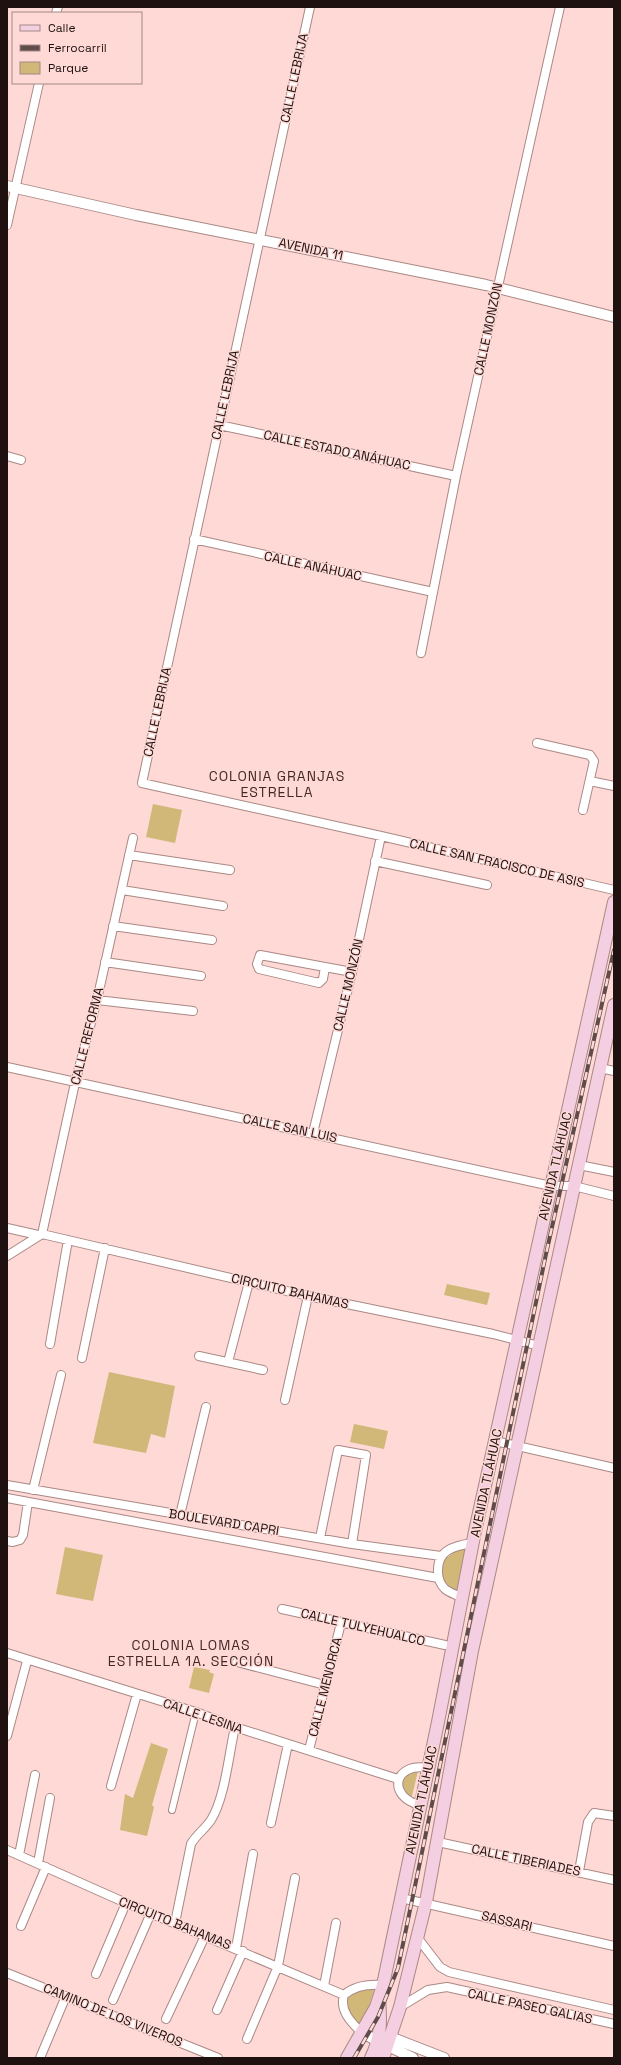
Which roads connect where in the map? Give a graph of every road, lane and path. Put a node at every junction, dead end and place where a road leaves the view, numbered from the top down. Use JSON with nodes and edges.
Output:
{"nodes":[{"id":1,"x":310,"y":7,"type":"edge"},
{"id":2,"x":560,"y":7,"type":"edge"},
{"id":3,"x":39,"y":84,"type":"edge"},
{"id":4,"x":11,"y":186,"type":"edge"},
{"id":5,"x":7,"y":225,"type":"edge"},
{"id":6,"x":259,"y":240,"type":"junction"},
{"id":7,"x":497,"y":288,"type":"junction"},
{"id":8,"x":614,"y":316,"type":"edge"},
{"id":9,"x":219,"y":425,"type":"junction"},
{"id":10,"x":7,"y":456,"type":"edge"},
{"id":11,"x":21,"y":460,"type":"dead end"},
{"id":12,"x":456,"y":476,"type":"junction"},
{"id":13,"x":194,"y":540,"type":"junction"},
{"id":14,"x":433,"y":592,"type":"junction"},
{"id":15,"x":421,"y":653,"type":"dead end"},
{"id":16,"x":537,"y":743,"type":"dead end"},
{"id":17,"x":590,"y":781,"type":"junction"},
{"id":18,"x":142,"y":783,"type":"joint"},
{"id":19,"x":614,"y":786,"type":"edge"},
{"id":20,"x":583,"y":810,"type":"dead end"},
{"id":21,"x":381,"y":836,"type":"junction"},
{"id":22,"x":133,"y":838,"type":"dead end"},
{"id":23,"x":129,"y":855,"type":"junction"},
{"id":24,"x":375,"y":861,"type":"junction"},
{"id":25,"x":230,"y":870,"type":"dead end"},
{"id":26,"x":487,"y":885,"type":"dead end"},
{"id":27,"x":122,"y":890,"type":"junction"},
{"id":28,"x":614,"y":890,"type":"edge"},
{"id":29,"x":614,"y":902,"type":"edge"},
{"id":30,"x":222,"y":906,"type":"dead end"},
{"id":31,"x":113,"y":926,"type":"junction"},
{"id":32,"x":212,"y":940,"type":"dead end"},
{"id":33,"x":105,"y":962,"type":"junction"},
{"id":34,"x":325,"y":967,"type":"junction"},
{"id":35,"x":352,"y":972,"type":"junction"},
{"id":36,"x":201,"y":976,"type":"dead end"},
{"id":37,"x":97,"y":1000,"type":"junction"},
{"id":38,"x":614,"y":1005,"type":"edge"},
{"id":39,"x":193,"y":1010,"type":"dead end"},
{"id":40,"x":7,"y":1067,"type":"edge"},
{"id":41,"x":600,"y":1068,"type":"junction"},
{"id":42,"x":614,"y":1071,"type":"edge"},
{"id":43,"x":75,"y":1083,"type":"junction"},
{"id":44,"x":313,"y":1133,"type":"junction"},
{"id":45,"x":579,"y":1165,"type":"junction"},
{"id":46,"x":614,"y":1172,"type":"edge"},
{"id":47,"x":551,"y":1186,"type":"junction"},
{"id":48,"x":574,"y":1186,"type":"junction"},
{"id":49,"x":614,"y":1196,"type":"edge"},
{"id":50,"x":7,"y":1228,"type":"edge"},
{"id":51,"x":40,"y":1234,"type":"junction"},
{"id":52,"x":68,"y":1240,"type":"junction"},
{"id":53,"x":105,"y":1248,"type":"junction"},
{"id":54,"x":7,"y":1256,"type":"edge"},
{"id":55,"x":249,"y":1282,"type":"junction"},
{"id":56,"x":308,"y":1296,"type":"junction"},
{"id":57,"x":516,"y":1341,"type":"junction"},
{"id":58,"x":50,"y":1344,"type":"dead end"},
{"id":59,"x":539,"y":1346,"type":"junction"},
{"id":60,"x":199,"y":1356,"type":"dead end"},
{"id":61,"x":82,"y":1358,"type":"dead end"},
{"id":62,"x":228,"y":1362,"type":"junction"},
{"id":63,"x":263,"y":1370,"type":"dead end"},
{"id":64,"x":61,"y":1374,"type":"dead end"},
{"id":65,"x":285,"y":1400,"type":"dead end"},
{"id":66,"x":206,"y":1407,"type":"dead end"},
{"id":67,"x":495,"y":1441,"type":"junction"},
{"id":68,"x":518,"y":1447,"type":"junction"},
{"id":69,"x":614,"y":1468,"type":"edge"},
{"id":70,"x":7,"y":1485,"type":"edge"},
{"id":71,"x":33,"y":1490,"type":"junction"},
{"id":72,"x":7,"y":1498,"type":"edge"},
{"id":73,"x":28,"y":1502,"type":"junction"},
{"id":74,"x":180,"y":1515,"type":"junction"},
{"id":75,"x":320,"y":1538,"type":"junction"},
{"id":76,"x":7,"y":1541,"type":"edge"},
{"id":77,"x":472,"y":1543,"type":"junction"},
{"id":78,"x":352,"y":1544,"type":"junction"},
{"id":79,"x":441,"y":1556,"type":"junction"},
{"id":80,"x":438,"y":1578,"type":"junction"},
{"id":81,"x":462,"y":1598,"type":"junction"},
{"id":82,"x":282,"y":1609,"type":"dead end"},
{"id":83,"x":341,"y":1623,"type":"junction"},
{"id":84,"x":445,"y":1645,"type":"dead end"},
{"id":85,"x":7,"y":1653,"type":"edge"},
{"id":86,"x":28,"y":1661,"type":"junction"},
{"id":87,"x":237,"y":1662,"type":"dead end"},
{"id":88,"x":325,"y":1685,"type":"junction"},
{"id":89,"x":137,"y":1694,"type":"junction"},
{"id":90,"x":196,"y":1712,"type":"junction"},
{"id":91,"x":235,"y":1727,"type":"junction"},
{"id":92,"x":7,"y":1736,"type":"edge"},
{"id":93,"x":288,"y":1744,"type":"junction"},
{"id":94,"x":308,"y":1750,"type":"junction"},
{"id":95,"x":428,"y":1768,"type":"junction"},
{"id":96,"x":35,"y":1775,"type":"dead end"},
{"id":97,"x":398,"y":1779,"type":"junction"},
{"id":98,"x":111,"y":1786,"type":"dead end"},
{"id":99,"x":50,"y":1798,"type":"dead end"},
{"id":100,"x":420,"y":1805,"type":"junction"},
{"id":101,"x":172,"y":1810,"type":"dead end"},
{"id":102,"x":614,"y":1816,"type":"edge"},
{"id":103,"x":271,"y":1823,"type":"dead end"},
{"id":104,"x":438,"y":1842,"type":"junction"},
{"id":105,"x":7,"y":1850,"type":"edge"},
{"id":106,"x":253,"y":1854,"type":"dead end"},
{"id":107,"x":19,"y":1855,"type":"junction"},
{"id":108,"x":38,"y":1863,"type":"junction"},
{"id":109,"x":46,"y":1867,"type":"junction"},
{"id":110,"x":579,"y":1872,"type":"junction"},
{"id":111,"x":295,"y":1878,"type":"dead end"},
{"id":112,"x":614,"y":1880,"type":"edge"},
{"id":113,"x":401,"y":1898,"type":"junction"},
{"id":114,"x":426,"y":1902,"type":"junction"},
{"id":115,"x":126,"y":1903,"type":"junction"},
{"id":116,"x":151,"y":1913,"type":"junction"},
{"id":117,"x":336,"y":1923,"type":"dead end"},
{"id":118,"x":175,"y":1924,"type":"junction"},
{"id":119,"x":21,"y":1926,"type":"dead end"},
{"id":120,"x":205,"y":1936,"type":"junction"},
{"id":121,"x":417,"y":1937,"type":"junction"},
{"id":122,"x":614,"y":1946,"type":"edge"},
{"id":123,"x":240,"y":1950,"type":"junction"},
{"id":124,"x":389,"y":1956,"type":"junction"},
{"id":125,"x":411,"y":1961,"type":"junction"},
{"id":126,"x":278,"y":1966,"type":"junction"},
{"id":127,"x":450,"y":1972,"type":"junction"},
{"id":128,"x":7,"y":1973,"type":"edge"},
{"id":129,"x":96,"y":1974,"type":"dead end"},
{"id":130,"x":383,"y":1984,"type":"junction"},
{"id":131,"x":324,"y":1986,"type":"junction"},
{"id":132,"x":447,"y":1987,"type":"junction"},
{"id":133,"x":344,"y":1995,"type":"junction"},
{"id":134,"x":66,"y":1996,"type":"junction"},
{"id":135,"x":379,"y":1998,"type":"junction"},
{"id":136,"x":113,"y":2000,"type":"dead end"},
{"id":137,"x":400,"y":2007,"type":"junction"},
{"id":138,"x":217,"y":2010,"type":"dead end"},
{"id":139,"x":614,"y":2010,"type":"edge"},
{"id":140,"x":166,"y":2019,"type":"dead end"},
{"id":141,"x":614,"y":2024,"type":"edge"},
{"id":142,"x":362,"y":2033,"type":"junction"},
{"id":143,"x":247,"y":2039,"type":"dead end"},
{"id":144,"x":385,"y":2041,"type":"junction"},
{"id":145,"x":40,"y":2058,"type":"edge"},
{"id":146,"x":218,"y":2058,"type":"edge"},
{"id":147,"x":347,"y":2058,"type":"edge"},
{"id":148,"x":371,"y":2058,"type":"edge"},
{"id":149,"x":383,"y":2058,"type":"edge"},
{"id":150,"x":414,"y":2058,"type":"edge"},
{"id":151,"x":444,"y":2058,"type":"edge"}],
"edges":[{"from":1,"to":6,"type":"street","name":"CALLE LEBRIJA"},
{"from":2,"to":7,"type":"street","name":"CALLE MONZÓN"},
{"from":3,"to":4,"type":"street"},
{"from":4,"to":5,"type":"street"},
{"from":4,"to":6,"type":"street","name":"AVENIDA 11"},
{"from":6,"to":7,"type":"street","name":"AVENIDA 11"},
{"from":6,"to":9,"type":"street","name":"CALLE LEBRIJA"},
{"from":7,"to":8,"type":"street","name":"AVENIDA 11"},
{"from":7,"to":12,"type":"street","name":"CALLE MONZÓN"},
{"from":9,"to":12,"type":"street","name":"CALLE ESTADO ANÁHUAC"},
{"from":9,"to":13,"type":"street","name":"CALLE LEBRIJA"},
{"from":10,"to":11,"type":"street"},
{"from":12,"to":14,"type":"street","name":"CALLE MONZÓN"},
{"from":13,"to":14,"type":"street","name":"CALLE ANÁHUAC"},
{"from":13,"to":18,"type":"street","name":"CALLE LEBRIJA"},
{"from":14,"to":15,"type":"street","name":"CALLE MONZÓN"},
{"from":16,"to":17,"type":"street"},
{"from":17,"to":19,"type":"street"},
{"from":17,"to":20,"type":"street"},
{"from":18,"to":21,"type":"street","name":"CALLE SAN FRACISCO DE ASIS"},
{"from":21,"to":24,"type":"street","name":"CALLE MONZÓN"},
{"from":21,"to":28,"type":"street","name":"CALLE SAN FRACISCO DE ASIS"},
{"from":22,"to":23,"type":"street","name":"CALLE REFORMA"},
{"from":23,"to":25,"type":"street"},
{"from":23,"to":27,"type":"street","name":"CALLE REFORMA"},
{"from":24,"to":26,"type":"street"},
{"from":24,"to":35,"type":"street","name":"CALLE MONZÓN"},
{"from":27,"to":30,"type":"street"},
{"from":27,"to":31,"type":"street","name":"CALLE REFORMA"},
{"from":29,"to":47,"type":"main road","name":"AVENIDA TLÁHUAC"},
{"from":31,"to":32,"type":"street"},
{"from":31,"to":33,"type":"street","name":"CALLE REFORMA"},
{"from":33,"to":36,"type":"street"},
{"from":33,"to":37,"type":"street","name":"CALLE REFORMA"},
{"from":34,"to":34,"type":"street"},
{"from":34,"to":35,"type":"street"},
{"from":35,"to":44,"type":"street","name":"CALLE MONZÓN"},
{"from":37,"to":39,"type":"street"},
{"from":37,"to":43,"type":"street","name":"CALLE REFORMA"},
{"from":38,"to":41,"type":"main road","name":"AVENIDA TLÁHUAC"},
{"from":40,"to":43,"type":"street","name":"CALLE SAN LUIS"},
{"from":41,"to":42,"type":"street"},
{"from":41,"to":45,"type":"main road","name":"AVENIDA TLÁHUAC"},
{"from":43,"to":44,"type":"street","name":"CALLE SAN LUIS"},
{"from":43,"to":51,"type":"street","name":"CALLE REFORMA"},
{"from":44,"to":47,"type":"street","name":"CALLE SAN LUIS"},
{"from":45,"to":46,"type":"street"},
{"from":45,"to":48,"type":"main road","name":"AVENIDA TLÁHUAC"},
{"from":47,"to":48,"type":"street","name":"CALLE SAN LUIS"},
{"from":47,"to":57,"type":"main road","name":"AVENIDA TLÁHUAC"},
{"from":48,"to":49,"type":"street","name":"CALLE SAN LUIS"},
{"from":48,"to":59,"type":"main road","name":"AVENIDA TLÁHUAC"},
{"from":50,"to":51,"type":"street","name":"CIRCUITO BAHAMAS"},
{"from":51,"to":52,"type":"street","name":"CIRCUITO BAHAMAS"},
{"from":51,"to":54,"type":"street"},
{"from":52,"to":53,"type":"street","name":"CIRCUITO BAHAMAS"},
{"from":52,"to":58,"type":"street"},
{"from":53,"to":55,"type":"street","name":"CIRCUITO BAHAMAS"},
{"from":53,"to":61,"type":"street"},
{"from":55,"to":56,"type":"street","name":"CIRCUITO BAHAMAS"},
{"from":55,"to":62,"type":"street"},
{"from":56,"to":57,"type":"street","name":"CIRCUITO BAHAMAS"},
{"from":56,"to":65,"type":"street"},
{"from":57,"to":59,"type":"street","name":"CIRCUITO BAHAMAS"},
{"from":57,"to":67,"type":"main road","name":"AVENIDA TLÁHUAC"},
{"from":59,"to":68,"type":"main road","name":"AVENIDA TLÁHUAC"},
{"from":60,"to":62,"type":"street"},
{"from":62,"to":63,"type":"street"},
{"from":64,"to":71,"type":"street"},
{"from":66,"to":74,"type":"street"},
{"from":67,"to":68,"type":"street"},
{"from":67,"to":77,"type":"main road","name":"AVENIDA TLÁHUAC"},
{"from":68,"to":69,"type":"street"},
{"from":68,"to":104,"type":"main road","name":"AVENIDA TLÁHUAC"},
{"from":70,"to":71,"type":"street","name":"BOULEVARD CAPRI"},
{"from":71,"to":74,"type":"street","name":"BOULEVARD CAPRI"},
{"from":72,"to":73,"type":"street","name":"BOULEVARD CAPRI"},
{"from":73,"to":76,"type":"street"},
{"from":73,"to":80,"type":"street","name":"BOULEVARD CAPRI"},
{"from":74,"to":75,"type":"street","name":"BOULEVARD CAPRI"},
{"from":75,"to":78,"type":"street","name":"BOULEVARD CAPRI"},
{"from":75,"to":78,"type":"street"},
{"from":77,"to":79,"type":"street"},
{"from":77,"to":81,"type":"main road","name":"AVENIDA TLÁHUAC"},
{"from":78,"to":79,"type":"street","name":"BOULEVARD CAPRI"},
{"from":79,"to":80,"type":"street"},
{"from":80,"to":81,"type":"street"},
{"from":81,"to":95,"type":"main road","name":"AVENIDA TLÁHUAC"},
{"from":82,"to":83,"type":"street","name":"CALLE TULYEHUALCO"},
{"from":83,"to":84,"type":"street","name":"CALLE TULYEHUALCO"},
{"from":83,"to":88,"type":"street","name":"CALLE MENORCA"},
{"from":85,"to":86,"type":"street","name":"CALLE LESINA"},
{"from":86,"to":89,"type":"street","name":"CALLE LESINA"},
{"from":86,"to":92,"type":"street"},
{"from":87,"to":88,"type":"street"},
{"from":88,"to":94,"type":"street","name":"CALLE MENORCA"},
{"from":89,"to":90,"type":"street","name":"CALLE LESINA"},
{"from":89,"to":98,"type":"street"},
{"from":90,"to":91,"type":"street","name":"CALLE LESINA"},
{"from":90,"to":101,"type":"street"},
{"from":91,"to":93,"type":"street","name":"CALLE LESINA"},
{"from":91,"to":118,"type":"street"},
{"from":93,"to":94,"type":"street","name":"CALLE LESINA"},
{"from":93,"to":103,"type":"street"},
{"from":94,"to":97,"type":"street","name":"CALLE LESINA"},
{"from":95,"to":97,"type":"street"},
{"from":95,"to":100,"type":"main road","name":"AVENIDA TLÁHUAC"},
{"from":96,"to":107,"type":"street"},
{"from":97,"to":100,"type":"street"},
{"from":99,"to":108,"type":"street"},
{"from":100,"to":113,"type":"main road","name":"AVENIDA TLÁHUAC"},
{"from":102,"to":110,"type":"street"},
{"from":104,"to":110,"type":"street","name":"CALLE TIBERIADES"},
{"from":104,"to":114,"type":"main road","name":"AVENIDA TLÁHUAC"},
{"from":105,"to":107,"type":"street","name":"CIRCUITO BAHAMAS"},
{"from":106,"to":123,"type":"street"},
{"from":107,"to":108,"type":"street","name":"CIRCUITO BAHAMAS"},
{"from":108,"to":109,"type":"street","name":"CIRCUITO BAHAMAS"},
{"from":109,"to":115,"type":"street","name":"CIRCUITO BAHAMAS"},
{"from":109,"to":119,"type":"street"},
{"from":110,"to":112,"type":"street","name":"CALLE TIBERIADES"},
{"from":111,"to":126,"type":"street"},
{"from":113,"to":114,"type":"street","name":"SASSARI"},
{"from":113,"to":124,"type":"main road","name":"AVENIDA TLÁHUAC"},
{"from":114,"to":121,"type":"main road","name":"AVENIDA TLÁHUAC"},
{"from":114,"to":122,"type":"street","name":"SASSARI"},
{"from":115,"to":116,"type":"street","name":"CIRCUITO BAHAMAS"},
{"from":115,"to":129,"type":"street"},
{"from":116,"to":118,"type":"street","name":"CIRCUITO BAHAMAS"},
{"from":116,"to":136,"type":"street"},
{"from":117,"to":131,"type":"street"},
{"from":118,"to":120,"type":"street","name":"CIRCUITO BAHAMAS"},
{"from":120,"to":123,"type":"street","name":"CIRCUITO BAHAMAS"},
{"from":120,"to":140,"type":"street"},
{"from":121,"to":125,"type":"main road","name":"AVENIDA TLÁHUAC"},
{"from":121,"to":127,"type":"street","name":"CALLE PASEO GALIAS"},
{"from":123,"to":126,"type":"street","name":"CIRCUITO BAHAMAS"},
{"from":123,"to":138,"type":"street"},
{"from":124,"to":125,"type":"main road"},
{"from":124,"to":130,"type":"main road","name":"AVENIDA TLÁHUAC"},
{"from":125,"to":137,"type":"main road","name":"AVENIDA TLÁHUAC"},
{"from":126,"to":131,"type":"street","name":"CIRCUITO BAHAMAS"},
{"from":126,"to":143,"type":"street"},
{"from":127,"to":132,"type":"street"},
{"from":127,"to":139,"type":"street","name":"CALLE PASEO GALIAS"},
{"from":128,"to":134,"type":"street","name":"CAMINO DE LOS VIVEROS"},
{"from":130,"to":133,"type":"street"},
{"from":130,"to":135,"type":"main road","name":"AVENIDA TLÁHUAC"},
{"from":131,"to":133,"type":"street","name":"CIRCUITO BAHAMAS"},
{"from":132,"to":137,"type":"street","name":"CALLE PASEO GALIAS"},
{"from":132,"to":141,"type":"street","name":"CALLE PASEO GALIAS"},
{"from":133,"to":142,"type":"street"},
{"from":134,"to":145,"type":"street"},
{"from":134,"to":146,"type":"street","name":"CAMINO DE LOS VIVEROS"},
{"from":135,"to":142,"type":"main road","name":"AVENIDA TLÁHUAC"},
{"from":135,"to":144,"type":"main road"},
{"from":137,"to":144,"type":"main road","name":"AVENIDA TLÁHUAC"},
{"from":142,"to":144,"type":"street"},
{"from":142,"to":147,"type":"main road","name":"AVENIDA TLÁHUAC"},
{"from":144,"to":148,"type":"main road"},
{"from":144,"to":149,"type":"main road","name":"AVENIDA TLÁHUAC"},
{"from":144,"to":150,"type":"street"},
{"from":144,"to":151,"type":"street"}]}
